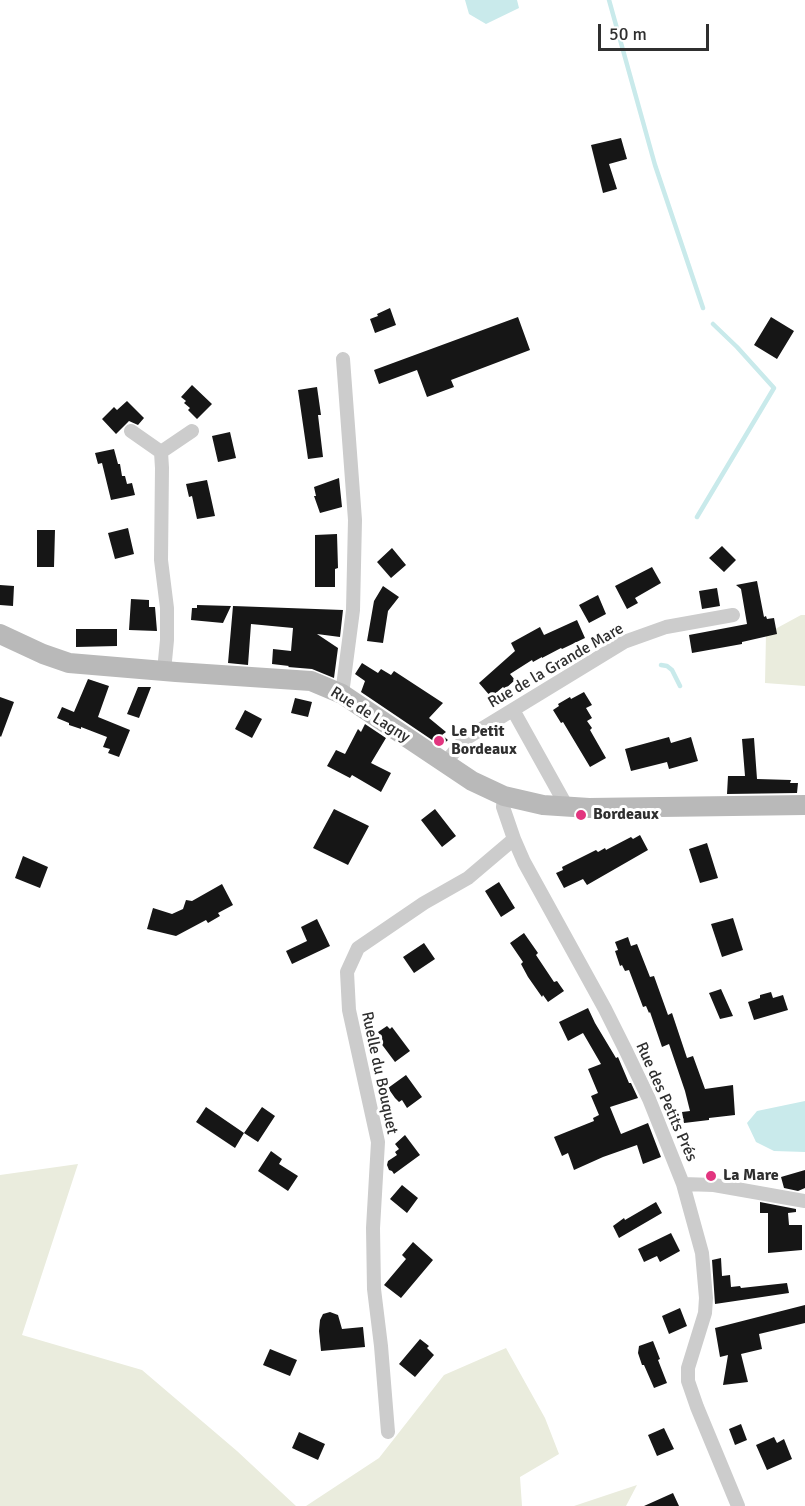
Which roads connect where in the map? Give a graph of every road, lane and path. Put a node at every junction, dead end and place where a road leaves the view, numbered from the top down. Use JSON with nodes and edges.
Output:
{"nodes":[{"id":1,"x":343,"y":359,"type":"dead end"},
{"id":2,"x":131,"y":430,"type":"dead end"},
{"id":3,"x":192,"y":432,"type":"dead end"},
{"id":4,"x":161,"y":452,"type":"junction"},
{"id":5,"x":733,"y":615,"type":"dead end"},
{"id":6,"x":0,"y":634,"type":"edge"},
{"id":7,"x":164,"y":671,"type":"junction"},
{"id":8,"x":342,"y":694,"type":"junction"},
{"id":9,"x":513,"y":710,"type":"junction"},
{"id":10,"x":445,"y":763,"type":"junction"},
{"id":11,"x":504,"y":796,"type":"junction"},
{"id":12,"x":805,"y":805,"type":"edge"},
{"id":13,"x":567,"y":807,"type":"junction"},
{"id":14,"x":514,"y":839,"type":"junction"},
{"id":15,"x":683,"y":1184,"type":"junction"},
{"id":16,"x":805,"y":1201,"type":"edge"},
{"id":17,"x":388,"y":1432,"type":"dead end"},
{"id":18,"x":738,"y":1506,"type":"edge"}],
"edges":[{"from":1,"to":8,"type":"street"},
{"from":2,"to":4,"type":"street"},
{"from":3,"to":4,"type":"street"},
{"from":4,"to":7,"type":"street"},
{"from":5,"to":9,"type":"street","name":"Rue de la Grande Mare"},
{"from":6,"to":7,"type":"main road","name":"Rue de Lagny"},
{"from":7,"to":8,"type":"main road","name":"Rue de Lagny"},
{"from":8,"to":10,"type":"main road","name":"Rue de Lagny"},
{"from":9,"to":10,"type":"street","name":"Rue de la Grande Mare"},
{"from":9,"to":13,"type":"street"},
{"from":10,"to":11,"type":"main road","name":"Rue de Lagny"},
{"from":11,"to":13,"type":"main road","name":"Rue de Lagny"},
{"from":11,"to":14,"type":"street","name":"Rue des Petits Prés"},
{"from":12,"to":13,"type":"main road","name":"Rue de Lagny"},
{"from":14,"to":15,"type":"street","name":"Rue des Petits Prés"},
{"from":14,"to":17,"type":"street","name":"Ruelle du Bouquet"},
{"from":15,"to":16,"type":"street"},
{"from":15,"to":18,"type":"street","name":"Rue des Petits Prés"}]}
